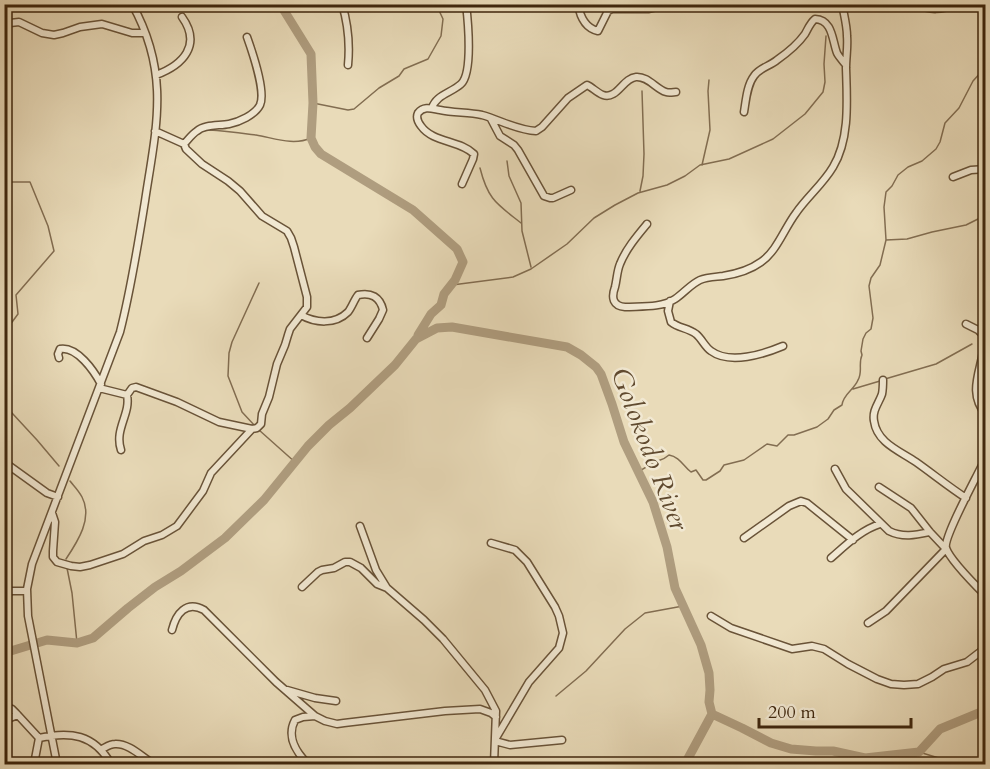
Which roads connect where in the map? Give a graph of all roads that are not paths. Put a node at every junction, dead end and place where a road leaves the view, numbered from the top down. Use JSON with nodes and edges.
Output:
{"nodes":[{"id":1,"x":132,"y":4,"type":"edge"},
{"id":2,"x":342,"y":4,"type":"edge"},
{"id":3,"x":465,"y":4,"type":"edge"},
{"id":4,"x":578,"y":4,"type":"edge"},
{"id":5,"x":669,"y":4,"type":"edge"},
{"id":6,"x":842,"y":4,"type":"edge"},
{"id":7,"x":916,"y":4,"type":"edge"},
{"id":8,"x":956,"y":4,"type":"edge"},
{"id":9,"x":182,"y":16,"type":"dead end"},
{"id":10,"x":4,"y":27,"type":"edge"},
{"id":11,"x":146,"y":33,"type":"junction"},
{"id":12,"x":247,"y":37,"type":"dead end"},
{"id":13,"x":348,"y":65,"type":"dead end"},
{"id":14,"x":846,"y":66,"type":"junction"},
{"id":15,"x":156,"y":75,"type":"junction"},
{"id":16,"x":676,"y":92,"type":"dead end"},
{"id":17,"x":432,"y":108,"type":"junction"},
{"id":18,"x":744,"y":112,"type":"dead end"},
{"id":19,"x":490,"y":118,"type":"junction"},
{"id":20,"x":155,"y":131,"type":"junction"},
{"id":21,"x":184,"y":144,"type":"junction"},
{"id":22,"x":986,"y":169,"type":"edge"},
{"id":23,"x":953,"y":177,"type":"dead end"},
{"id":24,"x":462,"y":184,"type":"dead end"},
{"id":25,"x":571,"y":190,"type":"dead end"},
{"id":26,"x":647,"y":224,"type":"dead end"},
{"id":27,"x":670,"y":301,"type":"junction"},
{"id":28,"x":301,"y":315,"type":"junction"},
{"id":29,"x":966,"y":324,"type":"dead end"},
{"id":30,"x":367,"y":338,"type":"dead end"},
{"id":31,"x":783,"y":346,"type":"dead end"},
{"id":32,"x":59,"y":358,"type":"dead end"},
{"id":33,"x":883,"y":380,"type":"dead end"},
{"id":34,"x":100,"y":386,"type":"junction"},
{"id":35,"x":127,"y":395,"type":"junction"},
{"id":36,"x":986,"y":415,"type":"edge"},
{"id":37,"x":252,"y":429,"type":"junction"},
{"id":38,"x":121,"y":450,"type":"dead end"},
{"id":39,"x":986,"y":458,"type":"edge"},
{"id":40,"x":4,"y":462,"type":"edge"},
{"id":41,"x":835,"y":469,"type":"dead end"},
{"id":42,"x":879,"y":487,"type":"dead end"},
{"id":43,"x":58,"y":497,"type":"junction"},
{"id":44,"x":966,"y":498,"type":"junction"},
{"id":45,"x":52,"y":513,"type":"junction"},
{"id":46,"x":880,"y":524,"type":"junction"},
{"id":47,"x":360,"y":526,"type":"dead end"},
{"id":48,"x":930,"y":532,"type":"junction"},
{"id":49,"x":744,"y":538,"type":"dead end"},
{"id":50,"x":853,"y":540,"type":"junction"},
{"id":51,"x":491,"y":543,"type":"dead end"},
{"id":52,"x":946,"y":549,"type":"junction"},
{"id":53,"x":831,"y":558,"type":"dead end"},
{"id":54,"x":302,"y":587,"type":"dead end"},
{"id":55,"x":387,"y":588,"type":"junction"},
{"id":56,"x":27,"y":591,"type":"junction"},
{"id":57,"x":4,"y":594,"type":"edge"},
{"id":58,"x":986,"y":596,"type":"edge"},
{"id":59,"x":711,"y":616,"type":"dead end"},
{"id":60,"x":868,"y":623,"type":"dead end"},
{"id":61,"x":172,"y":630,"type":"dead end"},
{"id":62,"x":986,"y":646,"type":"edge"},
{"id":63,"x":284,"y":690,"type":"junction"},
{"id":64,"x":336,"y":700,"type":"dead end"},
{"id":65,"x":4,"y":706,"type":"edge"},
{"id":66,"x":18,"y":715,"type":"junction"},
{"id":67,"x":315,"y":716,"type":"junction"},
{"id":68,"x":496,"y":717,"type":"junction"},
{"id":69,"x":4,"y":722,"type":"edge"},
{"id":70,"x":51,"y":735,"type":"junction"},
{"id":71,"x":39,"y":738,"type":"junction"},
{"id":72,"x":495,"y":740,"type":"junction"},
{"id":73,"x":562,"y":740,"type":"dead end"},
{"id":74,"x":102,"y":749,"type":"junction"},
{"id":75,"x":34,"y":765,"type":"edge"},
{"id":76,"x":57,"y":765,"type":"edge"},
{"id":77,"x":111,"y":765,"type":"edge"},
{"id":78,"x":154,"y":765,"type":"edge"},
{"id":79,"x":308,"y":765,"type":"edge"},
{"id":80,"x":494,"y":765,"type":"edge"}],
"edges":[{"from":1,"to":11,"type":"street"},
{"from":2,"to":13,"type":"street"},
{"from":3,"to":17,"type":"street"},
{"from":4,"to":5,"type":"street"},
{"from":6,"to":14,"type":"street"},
{"from":7,"to":8,"type":"street"},
{"from":9,"to":15,"type":"street"},
{"from":10,"to":11,"type":"street"},
{"from":11,"to":15,"type":"street"},
{"from":12,"to":21,"type":"street"},
{"from":14,"to":18,"type":"street"},
{"from":14,"to":27,"type":"street"},
{"from":15,"to":20,"type":"street"},
{"from":16,"to":19,"type":"street"},
{"from":17,"to":19,"type":"street"},
{"from":17,"to":24,"type":"street"},
{"from":19,"to":25,"type":"street"},
{"from":20,"to":21,"type":"street"},
{"from":20,"to":34,"type":"street"},
{"from":21,"to":28,"type":"street"},
{"from":22,"to":23,"type":"street"},
{"from":26,"to":27,"type":"street"},
{"from":27,"to":31,"type":"street"},
{"from":28,"to":30,"type":"street"},
{"from":28,"to":37,"type":"street"},
{"from":29,"to":36,"type":"street"},
{"from":32,"to":34,"type":"street"},
{"from":33,"to":44,"type":"street"},
{"from":34,"to":35,"type":"street"},
{"from":34,"to":43,"type":"street"},
{"from":35,"to":37,"type":"street"},
{"from":35,"to":38,"type":"street"},
{"from":37,"to":45,"type":"street"},
{"from":39,"to":44,"type":"street"},
{"from":40,"to":43,"type":"street"},
{"from":41,"to":46,"type":"street"},
{"from":42,"to":48,"type":"street"},
{"from":43,"to":45,"type":"street"},
{"from":44,"to":52,"type":"street"},
{"from":45,"to":56,"type":"street"},
{"from":46,"to":48,"type":"street"},
{"from":46,"to":50,"type":"street"},
{"from":47,"to":55,"type":"street"},
{"from":48,"to":52,"type":"street"},
{"from":49,"to":50,"type":"street"},
{"from":50,"to":53,"type":"street"},
{"from":51,"to":72,"type":"street"},
{"from":52,"to":58,"type":"street"},
{"from":52,"to":60,"type":"street"},
{"from":54,"to":55,"type":"street"},
{"from":55,"to":68,"type":"street"},
{"from":56,"to":57,"type":"street"},
{"from":56,"to":70,"type":"street"},
{"from":59,"to":62,"type":"street"},
{"from":61,"to":63,"type":"street"},
{"from":63,"to":64,"type":"street"},
{"from":63,"to":67,"type":"street"},
{"from":65,"to":66,"type":"street"},
{"from":66,"to":69,"type":"street"},
{"from":66,"to":71,"type":"street"},
{"from":67,"to":68,"type":"street"},
{"from":67,"to":79,"type":"street"},
{"from":68,"to":72,"type":"street"},
{"from":70,"to":71,"type":"street"},
{"from":70,"to":74,"type":"street"},
{"from":70,"to":76,"type":"street"},
{"from":71,"to":75,"type":"street"},
{"from":72,"to":73,"type":"street"},
{"from":72,"to":80,"type":"street"},
{"from":74,"to":77,"type":"street"},
{"from":74,"to":78,"type":"street"}]}
